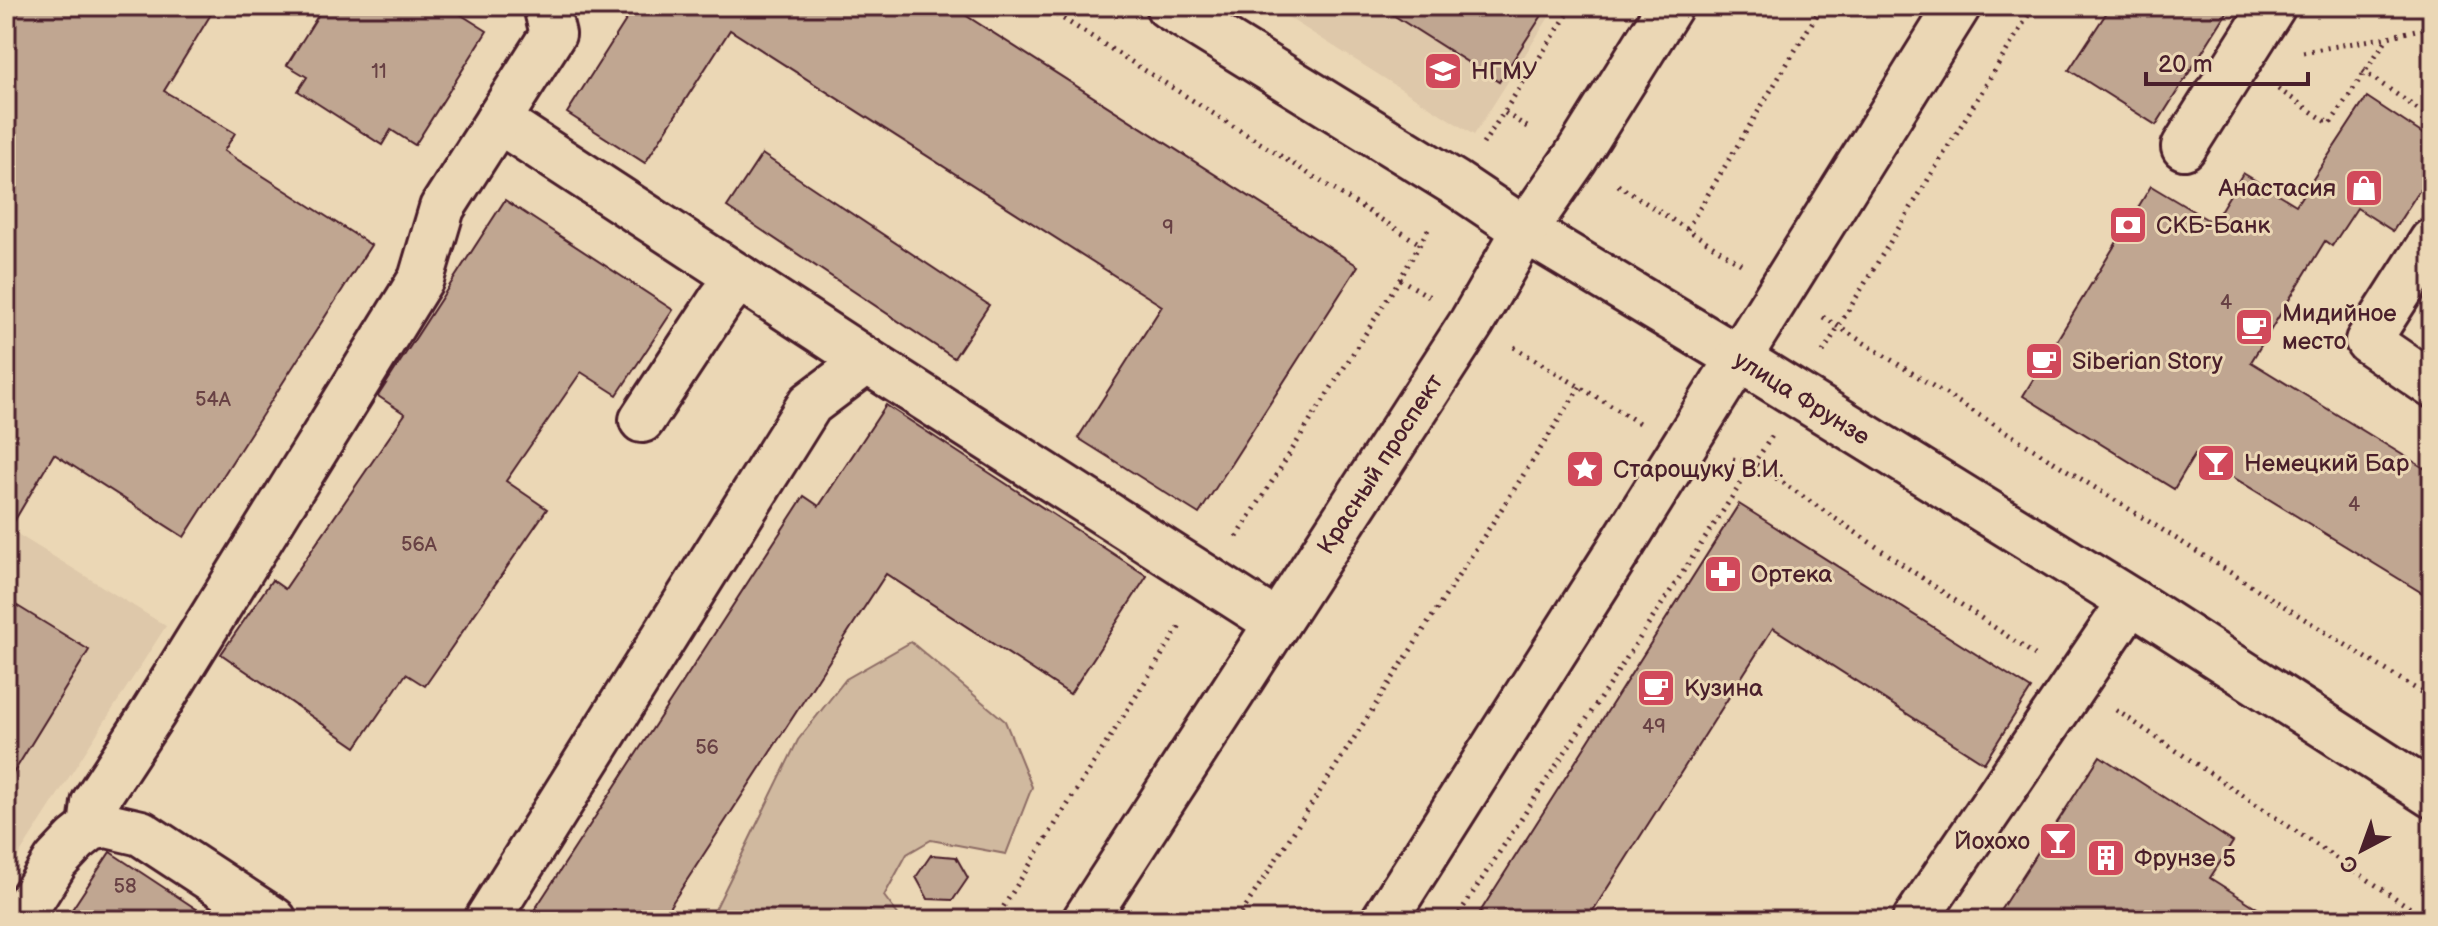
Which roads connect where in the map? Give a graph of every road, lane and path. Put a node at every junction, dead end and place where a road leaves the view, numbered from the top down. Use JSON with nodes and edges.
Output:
{"nodes":[{"id":1,"x":546,"y":6,"type":"edge"},
{"id":2,"x":1043,"y":6,"type":"edge"},
{"id":3,"x":1168,"y":6,"type":"edge"},
{"id":4,"x":1573,"y":6,"type":"edge"},
{"id":5,"x":1670,"y":6,"type":"edge"},
{"id":6,"x":1822,"y":6,"type":"edge"},
{"id":7,"x":1958,"y":6,"type":"edge"},
{"id":8,"x":2034,"y":6,"type":"edge"},
{"id":9,"x":2273,"y":6,"type":"edge"},
{"id":10,"x":2432,"y":26,"type":"edge"},
{"id":11,"x":2388,"y":37,"type":"junction"},
{"id":12,"x":2238,"y":63,"type":"junction"},
{"id":13,"x":2363,"y":71,"type":"junction"},
{"id":14,"x":1505,"y":113,"type":"junction"},
{"id":15,"x":2432,"y":119,"type":"edge"},
{"id":16,"x":498,"y":120,"type":"junction"},
{"id":17,"x":2184,"y":147,"type":"dead end"},
{"id":18,"x":1575,"y":158,"type":"junction"},
{"id":19,"x":1455,"y":183,"type":"junction"},
{"id":20,"x":1687,"y":229,"type":"junction"},
{"id":21,"x":1525,"y":230,"type":"junction"},
{"id":22,"x":2432,"y":241,"type":"edge"},
{"id":23,"x":1420,"y":244,"type":"junction"},
{"id":24,"x":739,"y":277,"type":"junction"},
{"id":25,"x":1400,"y":279,"type":"junction"},
{"id":26,"x":1782,"y":290,"type":"junction"},
{"id":27,"x":1472,"y":322,"type":"junction"},
{"id":28,"x":1837,"y":326,"type":"junction"},
{"id":29,"x":1738,"y":358,"type":"junction"},
{"id":30,"x":867,"y":361,"type":"junction"},
{"id":31,"x":2432,"y":385,"type":"edge"},
{"id":32,"x":1580,"y":387,"type":"junction"},
{"id":33,"x":1799,"y":397,"type":"junction"},
{"id":34,"x":642,"y":420,"type":"dead end"},
{"id":35,"x":1682,"y":449,"type":"junction"},
{"id":36,"x":1754,"y":463,"type":"junction"},
{"id":37,"x":1209,"y":580,"type":"junction"},
{"id":38,"x":2131,"y":601,"type":"junction"},
{"id":39,"x":1277,"y":623,"type":"junction"},
{"id":40,"x":2432,"y":699,"type":"edge"},
{"id":41,"x":2432,"y":795,"type":"edge"},
{"id":42,"x":91,"y":828,"type":"junction"},
{"id":43,"x":19,"y":920,"type":"edge"},
{"id":44,"x":274,"y":920,"type":"edge"},
{"id":45,"x":487,"y":920,"type":"edge"},
{"id":46,"x":995,"y":920,"type":"edge"},
{"id":47,"x":1085,"y":920,"type":"edge"},
{"id":48,"x":1237,"y":920,"type":"edge"},
{"id":49,"x":1384,"y":920,"type":"edge"},
{"id":50,"x":1455,"y":920,"type":"edge"},
{"id":51,"x":1915,"y":920,"type":"edge"}],
"edges":[{"from":1,"to":16,"type":"main road"},
{"from":2,"to":23,"type":"path"},
{"from":3,"to":19,"type":"main road","name":"улица Фрунзе"},
{"from":4,"to":14,"type":"path"},
{"from":5,"to":18,"type":"main road","name":"Красный проспект"},
{"from":6,"to":20,"type":"path"},
{"from":7,"to":26,"type":"main road"},
{"from":8,"to":28,"type":"path"},
{"from":9,"to":12,"type":"main road"},
{"from":10,"to":11,"type":"path"},
{"from":11,"to":12,"type":"path"},
{"from":11,"to":13,"type":"path"},
{"from":12,"to":13,"type":"path"},
{"from":12,"to":17,"type":"main road"},
{"from":13,"to":15,"type":"path"},
{"from":14,"to":18,"type":"path"},
{"from":14,"to":19,"type":"path"},
{"from":16,"to":24,"type":"main road"},
{"from":16,"to":42,"type":"main road"},
{"from":18,"to":20,"type":"path"},
{"from":18,"to":21,"type":"main road","name":"Красный проспект"},
{"from":19,"to":21,"type":"main road","name":"улица Фрунзе"},
{"from":19,"to":23,"type":"path"},
{"from":20,"to":26,"type":"path"},
{"from":21,"to":27,"type":"main road","name":"Красный проспект"},
{"from":21,"to":29,"type":"main road","name":"улица Фрунзе"},
{"from":22,"to":31,"type":"main road"},
{"from":23,"to":25,"type":"path"},
{"from":24,"to":30,"type":"main road"},
{"from":24,"to":34,"type":"main road"},
{"from":25,"to":27,"type":"path"},
{"from":25,"to":37,"type":"path"},
{"from":26,"to":28,"type":"path"},
{"from":26,"to":29,"type":"main road"},
{"from":27,"to":32,"type":"path"},
{"from":27,"to":39,"type":"main road","name":"Красный проспект"},
{"from":28,"to":33,"type":"path"},
{"from":28,"to":40,"type":"path"},
{"from":29,"to":33,"type":"main road","name":"улица Фрунзе"},
{"from":29,"to":35,"type":"main road"},
{"from":30,"to":37,"type":"main road"},
{"from":30,"to":45,"type":"main road"},
{"from":32,"to":35,"type":"path"},
{"from":32,"to":48,"type":"path"},
{"from":33,"to":36,"type":"path"},
{"from":33,"to":38,"type":"main road","name":"улица Фрунзе"},
{"from":35,"to":36,"type":"path"},
{"from":35,"to":49,"type":"main road"},
{"from":36,"to":50,"type":"path"},
{"from":37,"to":39,"type":"main road"},
{"from":37,"to":46,"type":"path"},
{"from":38,"to":41,"type":"main road","name":"улица Фрунзе"},
{"from":38,"to":51,"type":"main road"},
{"from":39,"to":47,"type":"main road","name":"Красный проспект"},
{"from":42,"to":43,"type":"main road"},
{"from":42,"to":44,"type":"main road"}]}
